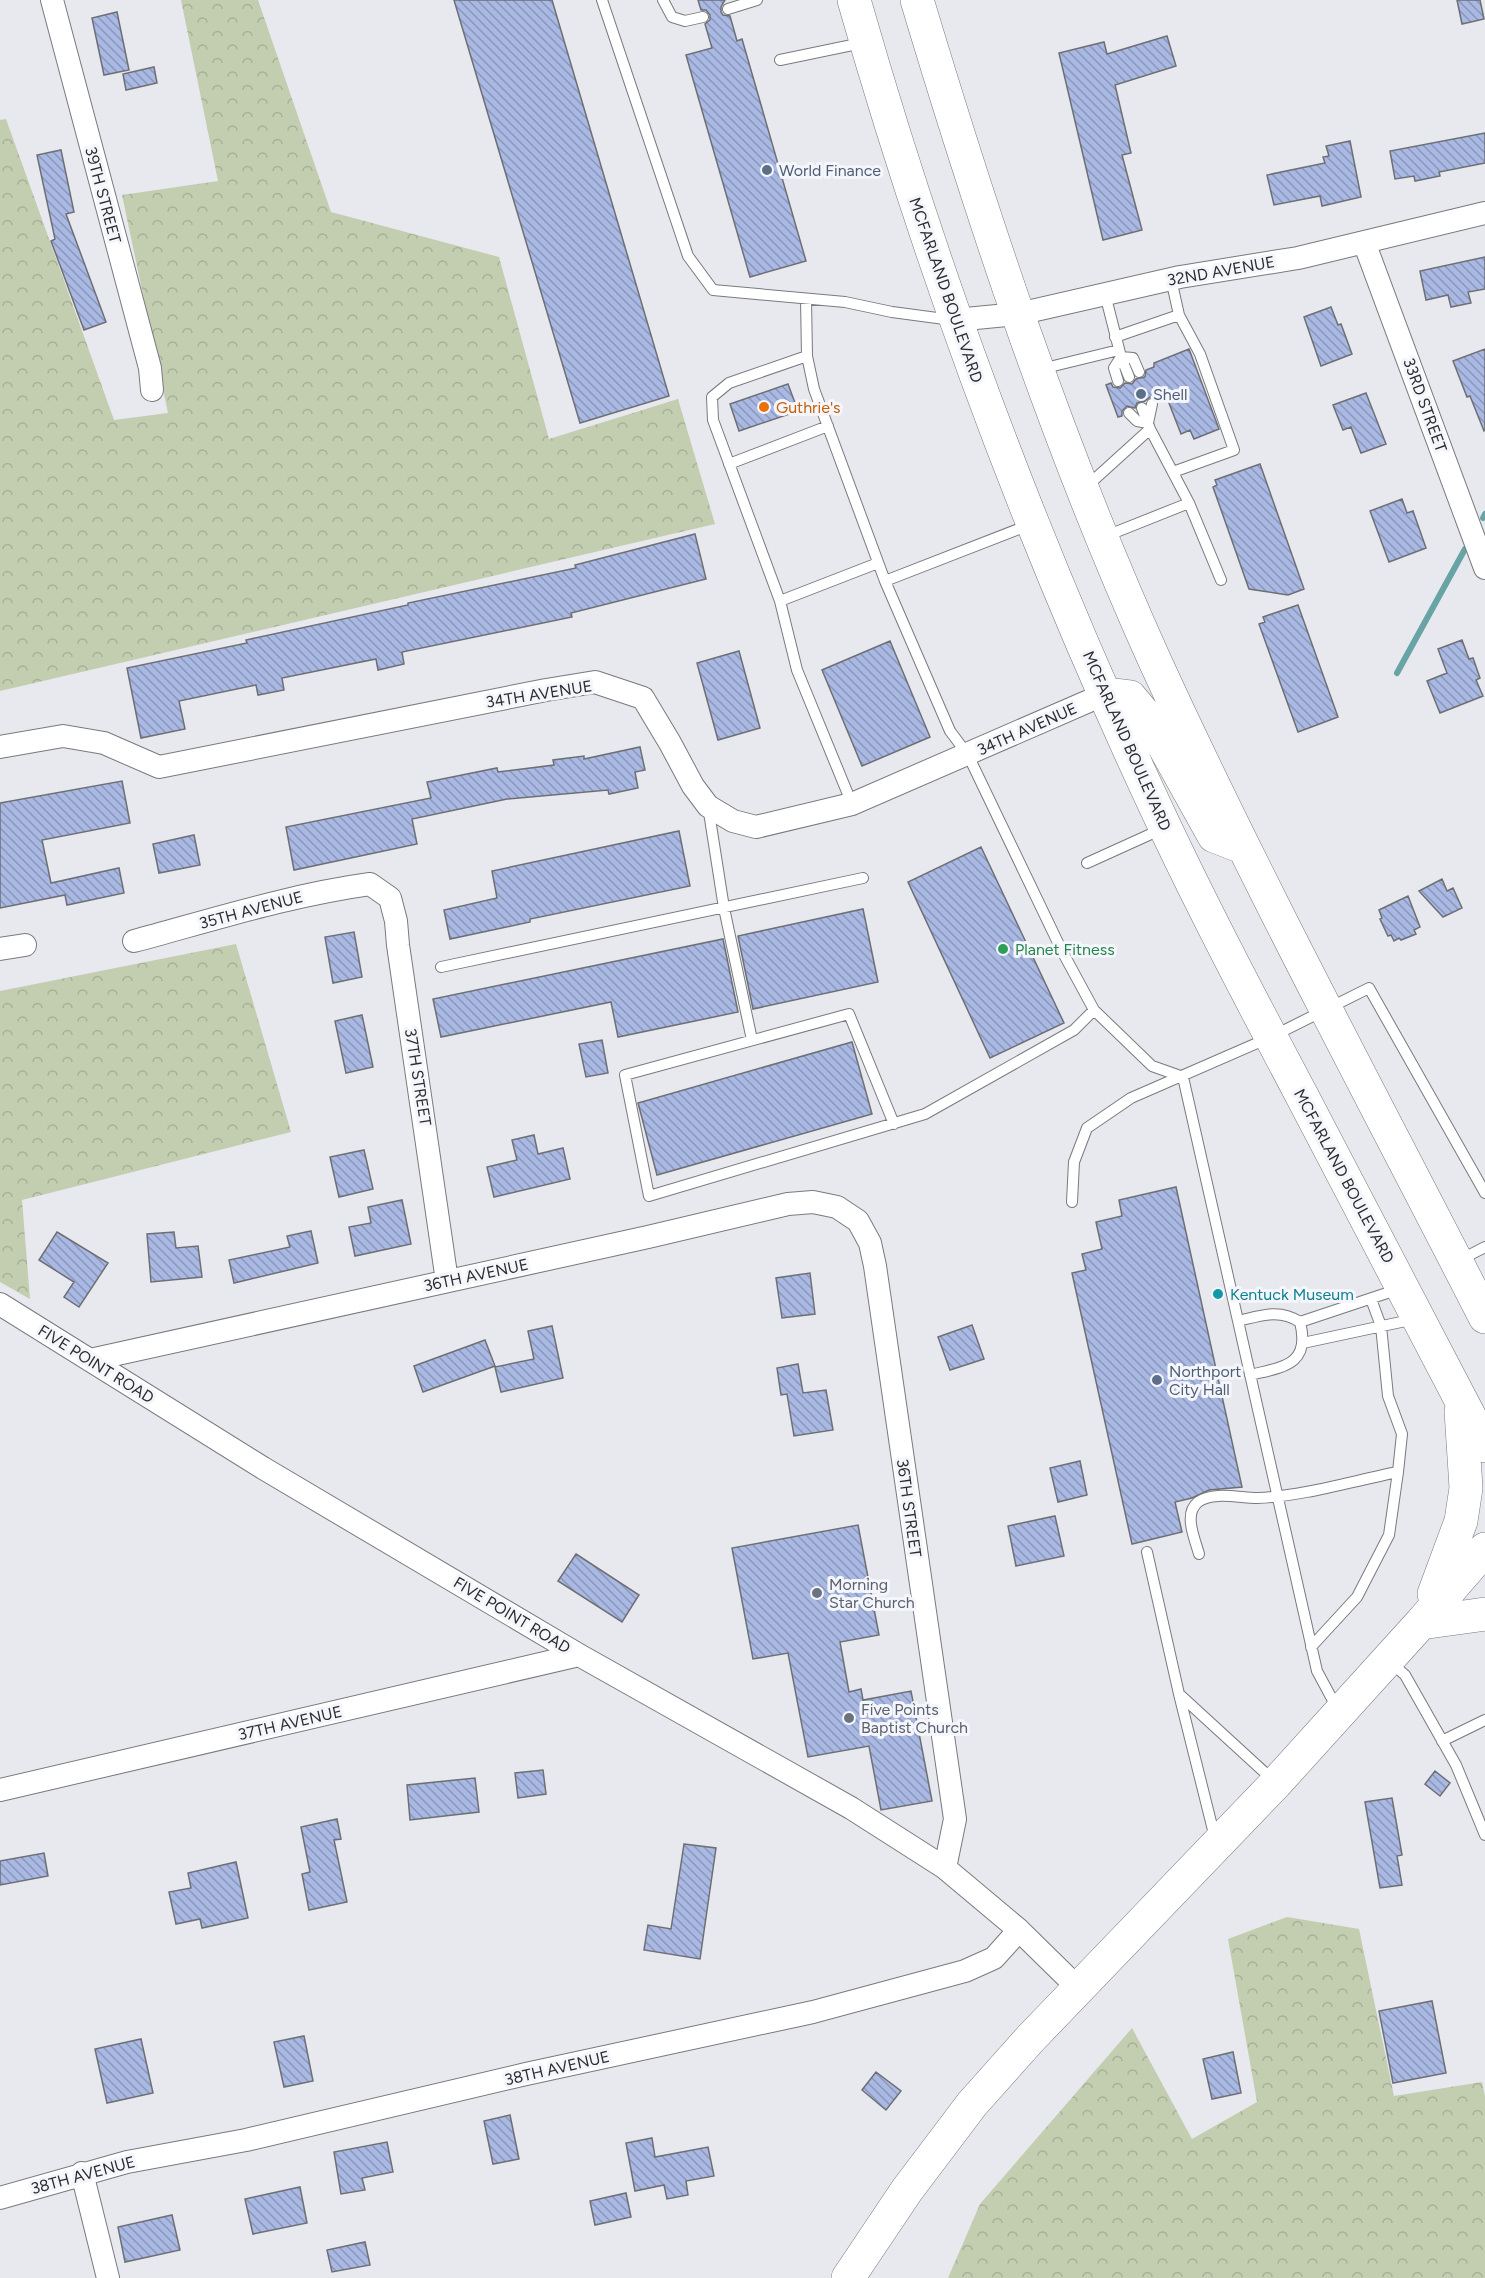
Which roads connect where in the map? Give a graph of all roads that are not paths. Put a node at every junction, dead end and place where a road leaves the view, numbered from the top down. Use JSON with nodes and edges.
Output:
{"nodes":[{"id":1,"x":52,"y":0,"type":"edge"},
{"id":2,"x":602,"y":0,"type":"edge"},
{"id":3,"x":663,"y":0,"type":"edge"},
{"id":4,"x":757,"y":0,"type":"edge"},
{"id":5,"x":854,"y":0,"type":"edge"},
{"id":6,"x":917,"y":0,"type":"edge"},
{"id":7,"x":728,"y":9,"type":"dead end"},
{"id":8,"x":703,"y":17,"type":"dead end"},
{"id":9,"x":866,"y":42,"type":"junction"},
{"id":10,"x":780,"y":60,"type":"dead end"},
{"id":11,"x":1485,"y":213,"type":"edge"},
{"id":12,"x":1365,"y":242,"type":"junction"},
{"id":13,"x":1171,"y":279,"type":"junction"},
{"id":14,"x":1105,"y":294,"type":"junction"},
{"id":15,"x":806,"y":299,"type":"junction"},
{"id":16,"x":1018,"y":314,"type":"junction"},
{"id":17,"x":1179,"y":315,"type":"junction"},
{"id":18,"x":955,"y":320,"type":"junction"},
{"id":19,"x":1115,"y":337,"type":"junction"},
{"id":20,"x":1120,"y":354,"type":"junction"},
{"id":21,"x":807,"y":356,"type":"junction"},
{"id":22,"x":1038,"y":370,"type":"junction"},
{"id":23,"x":1129,"y":377,"type":"dead end"},
{"id":24,"x":152,"y":390,"type":"dead end"},
{"id":25,"x":1147,"y":406,"type":"dead end"},
{"id":26,"x":1129,"y":413,"type":"dead end"},
{"id":27,"x":828,"y":426,"type":"junction"},
{"id":28,"x":1149,"y":426,"type":"junction"},
{"id":29,"x":729,"y":464,"type":"junction"},
{"id":30,"x":1173,"y":472,"type":"junction"},
{"id":31,"x":1083,"y":489,"type":"junction"},
{"id":32,"x":1189,"y":503,"type":"junction"},
{"id":33,"x":1032,"y":524,"type":"junction"},
{"id":34,"x":1103,"y":538,"type":"junction"},
{"id":35,"x":878,"y":563,"type":"junction"},
{"id":36,"x":1485,"y":568,"type":"edge"},
{"id":37,"x":1221,"y":579,"type":"dead end"},
{"id":38,"x":885,"y":581,"type":"junction"},
{"id":39,"x":780,"y":601,"type":"junction"},
{"id":40,"x":1106,"y":694,"type":"junction"},
{"id":41,"x":0,"y":747,"type":"edge"},
{"id":42,"x":968,"y":755,"type":"junction"},
{"id":43,"x":852,"y":804,"type":"junction"},
{"id":44,"x":708,"y":806,"type":"junction"},
{"id":45,"x":1165,"y":827,"type":"junction"},
{"id":46,"x":1244,"y":848,"type":"junction"},
{"id":47,"x":1087,"y":863,"type":"dead end"},
{"id":48,"x":863,"y":878,"type":"dead end"},
{"id":49,"x":370,"y":884,"type":"joint"},
{"id":50,"x":724,"y":908,"type":"junction"},
{"id":51,"x":134,"y":941,"type":"dead end"},
{"id":52,"x":25,"y":945,"type":"dead end"},
{"id":53,"x":0,"y":949,"type":"edge"},
{"id":54,"x":441,"y":968,"type":"dead end"},
{"id":55,"x":1094,"y":1010,"type":"junction"},
{"id":56,"x":1326,"y":1010,"type":"junction"},
{"id":57,"x":1271,"y":1037,"type":"junction"},
{"id":58,"x":752,"y":1040,"type":"junction"},
{"id":59,"x":1183,"y":1077,"type":"junction"},
{"id":60,"x":894,"y":1124,"type":"junction"},
{"id":61,"x":1485,"y":1194,"type":"edge"},
{"id":62,"x":1072,"y":1202,"type":"dead end"},
{"id":63,"x":858,"y":1221,"type":"joint"},
{"id":64,"x":1471,"y":1255,"type":"edge"},
{"id":65,"x":447,"y":1281,"type":"junction"},
{"id":66,"x":1403,"y":1288,"type":"junction"},
{"id":67,"x":1371,"y":1299,"type":"junction"},
{"id":68,"x":0,"y":1304,"type":"edge"},
{"id":69,"x":1485,"y":1317,"type":"edge"},
{"id":70,"x":1419,"y":1319,"type":"junction"},
{"id":71,"x":1238,"y":1321,"type":"junction"},
{"id":72,"x":1300,"y":1322,"type":"junction"},
{"id":73,"x":1382,"y":1326,"type":"junction"},
{"id":74,"x":1303,"y":1342,"type":"junction"},
{"id":75,"x":90,"y":1360,"type":"junction"},
{"id":76,"x":1250,"y":1375,"type":"junction"},
{"id":77,"x":1461,"y":1399,"type":"junction"},
{"id":78,"x":1485,"y":1446,"type":"edge"},
{"id":79,"x":1398,"y":1472,"type":"junction"},
{"id":80,"x":1277,"y":1496,"type":"junction"},
{"id":81,"x":1485,"y":1549,"type":"edge"},
{"id":82,"x":1147,"y":1552,"type":"dead end"},
{"id":83,"x":1199,"y":1554,"type":"dead end"},
{"id":84,"x":1485,"y":1614,"type":"edge"},
{"id":85,"x":1421,"y":1623,"type":"junction"},
{"id":86,"x":1311,"y":1647,"type":"junction"},
{"id":87,"x":579,"y":1655,"type":"junction"},
{"id":88,"x":1388,"y":1660,"type":"junction"},
{"id":89,"x":1179,"y":1694,"type":"junction"},
{"id":90,"x":1340,"y":1713,"type":"junction"},
{"id":91,"x":1485,"y":1720,"type":"edge"},
{"id":92,"x":1442,"y":1741,"type":"junction"},
{"id":93,"x":1276,"y":1783,"type":"junction"},
{"id":94,"x":0,"y":1790,"type":"edge"},
{"id":95,"x":1485,"y":1835,"type":"edge"},
{"id":96,"x":1217,"y":1844,"type":"junction"},
{"id":97,"x":945,"y":1868,"type":"junction"},
{"id":98,"x":1019,"y":1930,"type":"junction"},
{"id":99,"x":1078,"y":1988,"type":"junction"},
{"id":100,"x":82,"y":2173,"type":"junction"},
{"id":101,"x":0,"y":2198,"type":"edge"},
{"id":102,"x":108,"y":2278,"type":"edge"},
{"id":103,"x":848,"y":2278,"type":"edge"}],
"edges":[{"from":1,"to":24,"type":"street","name":"39TH STREET"},
{"from":2,"to":15,"type":"lane"},
{"from":3,"to":8,"type":"lane"},
{"from":4,"to":7,"type":"lane"},
{"from":5,"to":9,"type":"highway","name":"MCFARLAND BOULEVARD"},
{"from":6,"to":16,"type":"highway"},
{"from":9,"to":10,"type":"lane"},
{"from":9,"to":18,"type":"highway","name":"MCFARLAND BOULEVARD"},
{"from":11,"to":12,"type":"street","name":"32ND AVENUE"},
{"from":12,"to":13,"type":"street","name":"32ND AVENUE"},
{"from":12,"to":36,"type":"street","name":"33RD STREET"},
{"from":13,"to":14,"type":"street","name":"32ND AVENUE"},
{"from":13,"to":17,"type":"lane"},
{"from":14,"to":16,"type":"street","name":"32ND AVENUE"},
{"from":14,"to":19,"type":"lane"},
{"from":15,"to":18,"type":"lane"},
{"from":15,"to":21,"type":"lane"},
{"from":16,"to":18,"type":"street","name":"32ND AVENUE"},
{"from":16,"to":22,"type":"highway"},
{"from":17,"to":19,"type":"lane"},
{"from":17,"to":30,"type":"lane"},
{"from":18,"to":33,"type":"highway","name":"MCFARLAND BOULEVARD"},
{"from":19,"to":20,"type":"lane"},
{"from":20,"to":22,"type":"lane"},
{"from":20,"to":23,"type":"lane"},
{"from":21,"to":27,"type":"lane"},
{"from":21,"to":29,"type":"lane"},
{"from":22,"to":31,"type":"highway"},
{"from":25,"to":28,"type":"lane"},
{"from":26,"to":28,"type":"lane"},
{"from":27,"to":29,"type":"lane"},
{"from":27,"to":35,"type":"lane"},
{"from":28,"to":30,"type":"lane"},
{"from":28,"to":31,"type":"lane"},
{"from":29,"to":39,"type":"lane"},
{"from":30,"to":32,"type":"lane"},
{"from":31,"to":34,"type":"highway"},
{"from":32,"to":34,"type":"lane"},
{"from":32,"to":37,"type":"lane"},
{"from":33,"to":38,"type":"lane"},
{"from":33,"to":40,"type":"highway","name":"MCFARLAND BOULEVARD"},
{"from":34,"to":46,"type":"highway"},
{"from":35,"to":38,"type":"lane"},
{"from":35,"to":39,"type":"lane"},
{"from":38,"to":42,"type":"lane"},
{"from":39,"to":43,"type":"lane"},
{"from":40,"to":42,"type":"street","name":"34TH AVENUE"},
{"from":40,"to":45,"type":"highway","name":"MCFARLAND BOULEVARD"},
{"from":40,"to":46,"type":"highway"},
{"from":41,"to":44,"type":"street","name":"34TH AVENUE"},
{"from":42,"to":43,"type":"street","name":"34TH AVENUE"},
{"from":42,"to":55,"type":"lane"},
{"from":43,"to":44,"type":"street","name":"34TH AVENUE"},
{"from":44,"to":50,"type":"lane"},
{"from":45,"to":47,"type":"lane"},
{"from":45,"to":57,"type":"highway","name":"MCFARLAND BOULEVARD"},
{"from":46,"to":56,"type":"highway"},
{"from":48,"to":50,"type":"lane"},
{"from":49,"to":51,"type":"street","name":"35TH AVENUE"},
{"from":49,"to":65,"type":"street","name":"37TH STREET"},
{"from":50,"to":54,"type":"lane"},
{"from":50,"to":58,"type":"lane"},
{"from":52,"to":53,"type":"street"},
{"from":55,"to":59,"type":"lane"},
{"from":55,"to":60,"type":"lane"},
{"from":56,"to":57,"type":"lane"},
{"from":56,"to":61,"type":"lane"},
{"from":56,"to":64,"type":"highway"},
{"from":57,"to":59,"type":"lane"},
{"from":57,"to":66,"type":"highway","name":"MCFARLAND BOULEVARD"},
{"from":58,"to":60,"type":"lane"},
{"from":58,"to":60,"type":"lane"},
{"from":59,"to":62,"type":"lane"},
{"from":59,"to":71,"type":"lane"},
{"from":63,"to":65,"type":"street","name":"36TH AVENUE"},
{"from":63,"to":97,"type":"street","name":"36TH STREET"},
{"from":64,"to":69,"type":"highway"},
{"from":65,"to":75,"type":"street","name":"36TH AVENUE"},
{"from":66,"to":67,"type":"lane"},
{"from":66,"to":70,"type":"highway","name":"MCFARLAND BOULEVARD"},
{"from":67,"to":72,"type":"lane"},
{"from":67,"to":73,"type":"lane"},
{"from":68,"to":75,"type":"street","name":"FIVE POINT ROAD"},
{"from":70,"to":73,"type":"lane"},
{"from":70,"to":77,"type":"highway","name":"MCFARLAND BOULEVARD"},
{"from":71,"to":72,"type":"lane"},
{"from":71,"to":76,"type":"lane"},
{"from":72,"to":74,"type":"lane"},
{"from":73,"to":74,"type":"lane"},
{"from":73,"to":79,"type":"lane"},
{"from":74,"to":76,"type":"lane"},
{"from":75,"to":87,"type":"street","name":"FIVE POINT ROAD"},
{"from":76,"to":80,"type":"lane"},
{"from":77,"to":78,"type":"highway","name":"MCFARLAND BOULEVARD"},
{"from":77,"to":85,"type":"highway"},
{"from":79,"to":80,"type":"lane"},
{"from":79,"to":86,"type":"lane"},
{"from":80,"to":83,"type":"lane"},
{"from":80,"to":86,"type":"lane"},
{"from":81,"to":85,"type":"highway"},
{"from":82,"to":89,"type":"lane"},
{"from":84,"to":85,"type":"highway"},
{"from":85,"to":88,"type":"highway"},
{"from":86,"to":90,"type":"lane"},
{"from":87,"to":94,"type":"street","name":"37TH AVENUE"},
{"from":87,"to":97,"type":"street","name":"FIVE POINT ROAD"},
{"from":88,"to":90,"type":"highway"},
{"from":88,"to":92,"type":"lane"},
{"from":89,"to":93,"type":"lane"},
{"from":89,"to":96,"type":"lane"},
{"from":90,"to":93,"type":"highway"},
{"from":91,"to":92,"type":"lane"},
{"from":92,"to":95,"type":"lane"},
{"from":93,"to":96,"type":"highway"},
{"from":96,"to":99,"type":"highway"},
{"from":97,"to":98,"type":"street","name":"FIVE POINT ROAD"},
{"from":98,"to":99,"type":"street"},
{"from":98,"to":100,"type":"street","name":"38TH AVENUE"},
{"from":99,"to":103,"type":"highway"},
{"from":100,"to":101,"type":"street","name":"38TH AVENUE"},
{"from":100,"to":102,"type":"street"}]}
